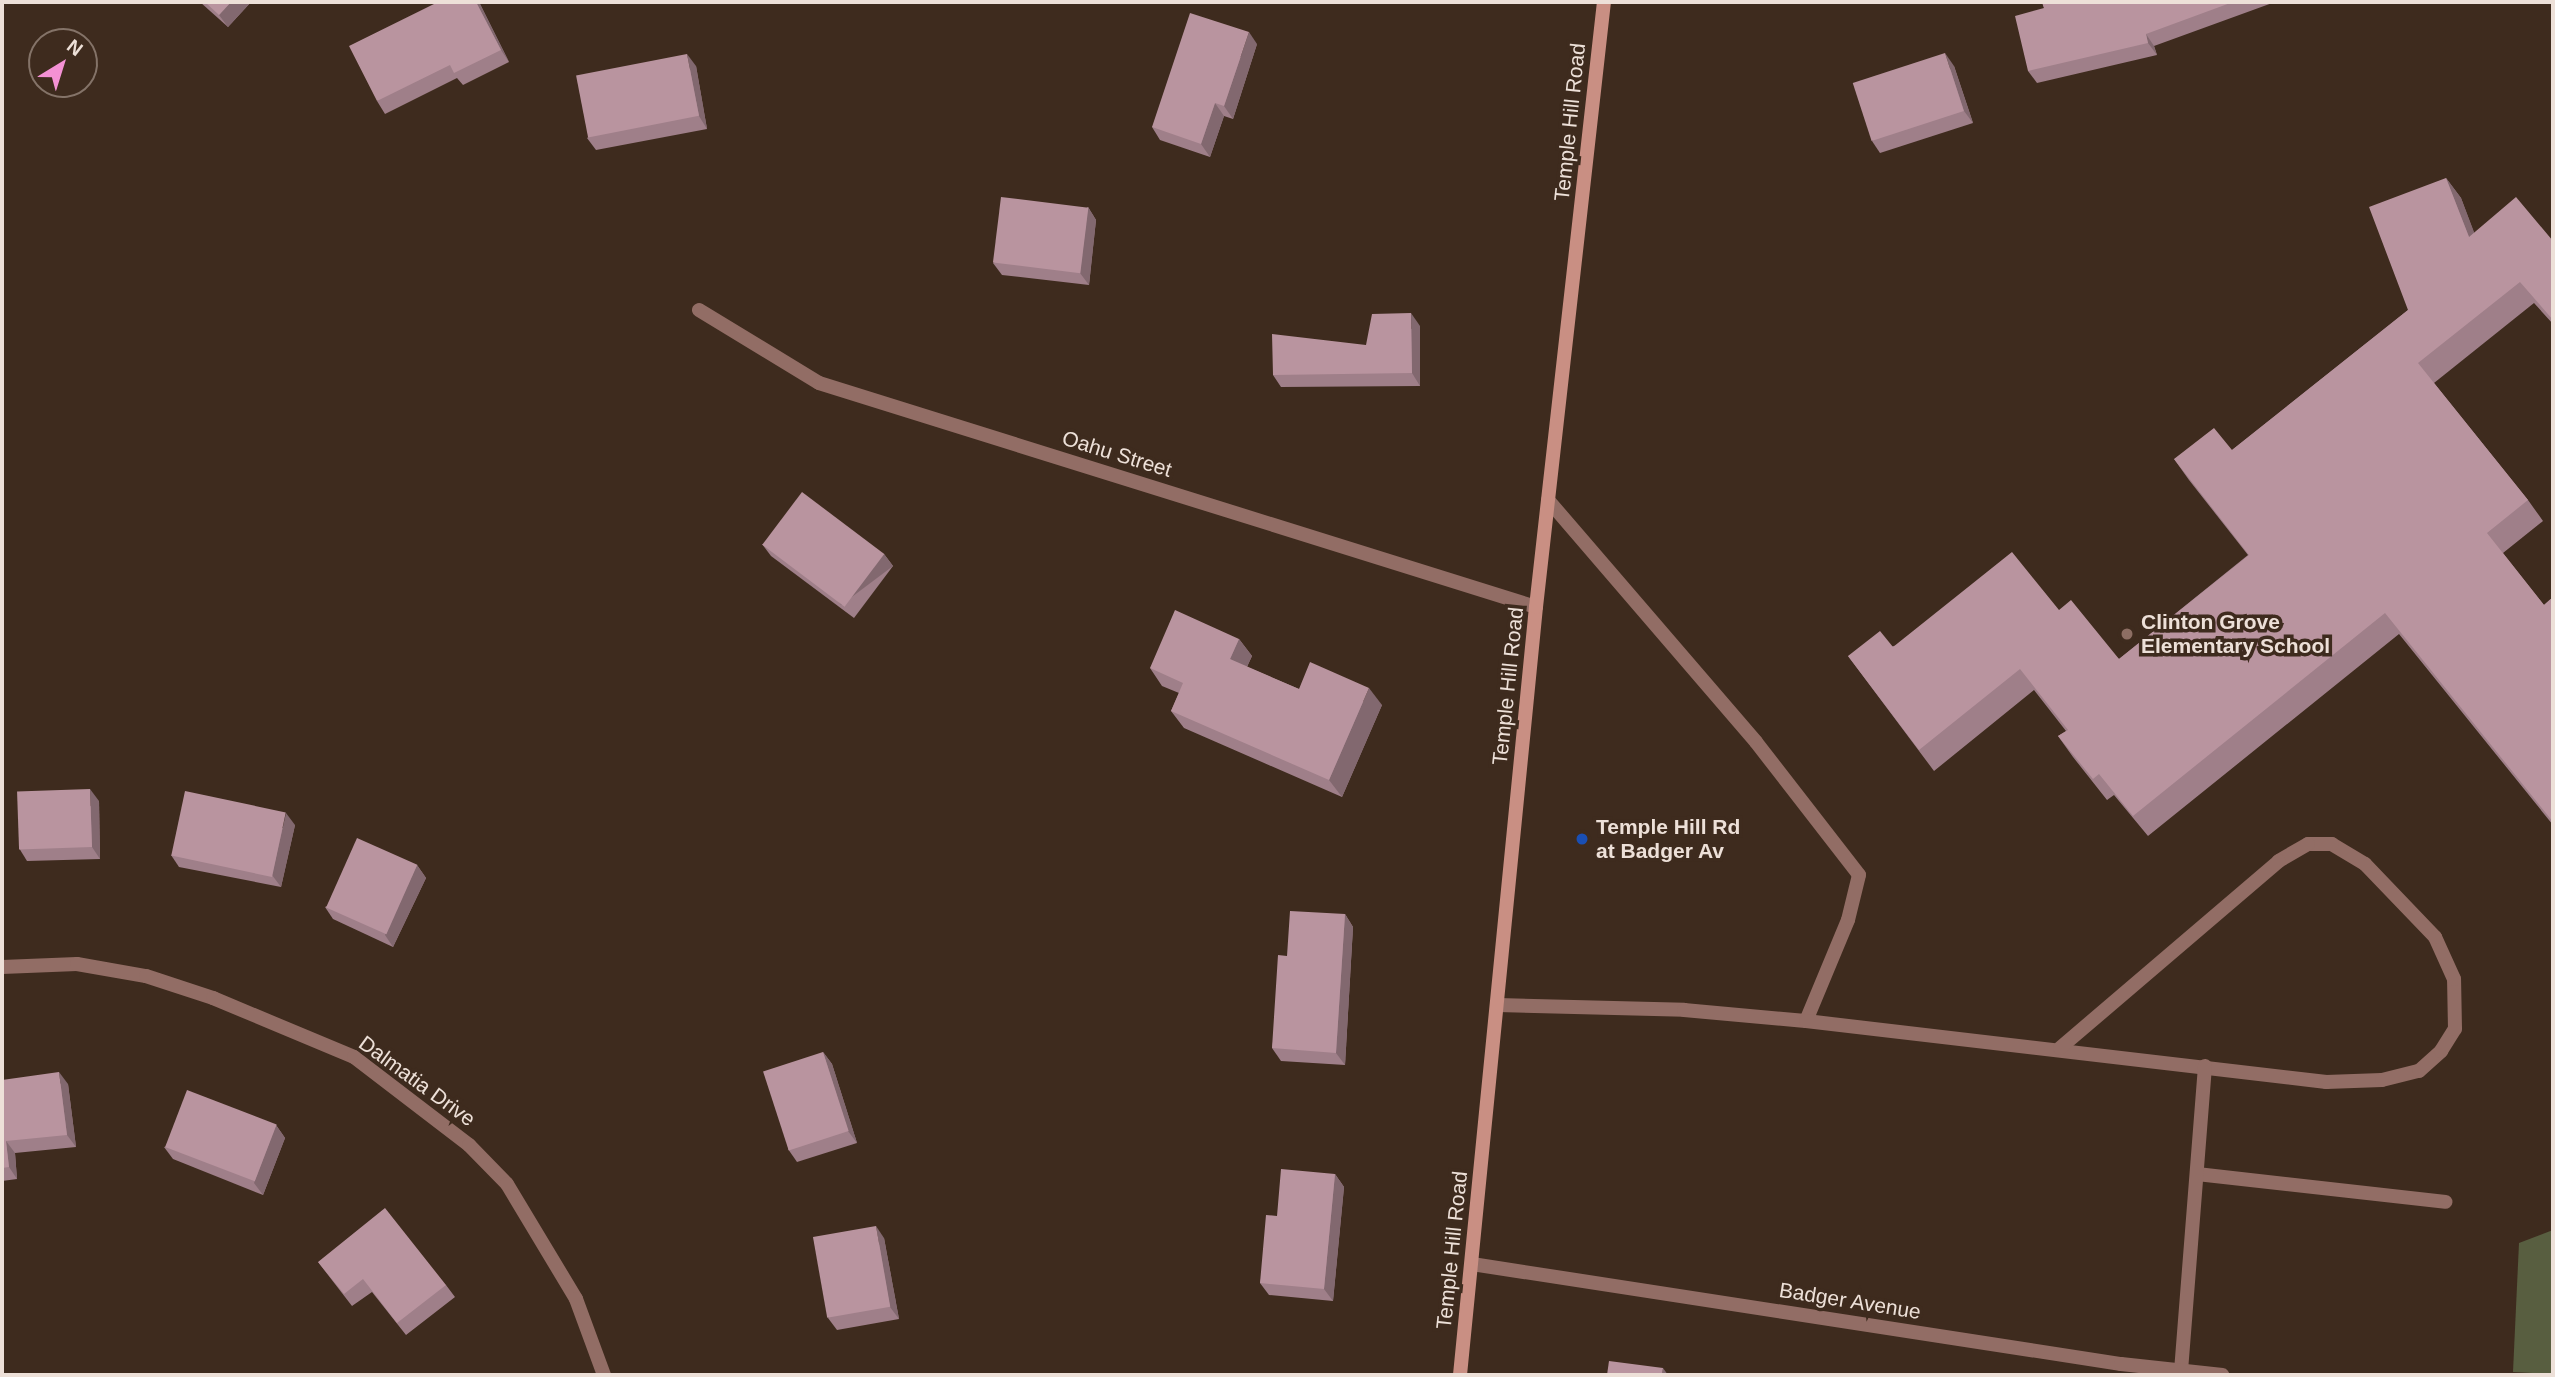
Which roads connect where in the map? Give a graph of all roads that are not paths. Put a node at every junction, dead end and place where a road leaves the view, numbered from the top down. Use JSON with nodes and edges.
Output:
{"nodes":[{"id":1,"x":1604,"y":2,"type":"edge"},
{"id":2,"x":699,"y":310,"type":"dead end"},
{"id":3,"x":1548,"y":500,"type":"junction"},
{"id":4,"x":1536,"y":607,"type":"junction"},
{"id":5,"x":2,"y":967,"type":"edge"},
{"id":6,"x":1498,"y":1005,"type":"junction"},
{"id":7,"x":1806,"y":1021,"type":"junction"},
{"id":8,"x":2060,"y":1048,"type":"junction"},
{"id":9,"x":2205,"y":1066,"type":"junction"},
{"id":10,"x":2197,"y":1174,"type":"junction"},
{"id":11,"x":2445,"y":1202,"type":"dead end"},
{"id":12,"x":1472,"y":1264,"type":"junction"},
{"id":13,"x":2181,"y":1371,"type":"junction"},
{"id":14,"x":604,"y":1375,"type":"edge"},
{"id":15,"x":1460,"y":1375,"type":"edge"},
{"id":16,"x":2221,"y":1375,"type":"edge"}],
"edges":[{"from":1,"to":3,"type":"main road","name":"Temple Hill Road"},
{"from":2,"to":4,"type":"street","name":"Oahu Street"},
{"from":3,"to":4,"type":"main road","name":"Temple Hill Road"},
{"from":3,"to":7,"type":"street"},
{"from":4,"to":6,"type":"main road","name":"Temple Hill Road"},
{"from":5,"to":14,"type":"street","name":"Dalmatia Drive"},
{"from":6,"to":7,"type":"street"},
{"from":6,"to":12,"type":"main road","name":"Temple Hill Road"},
{"from":7,"to":8,"type":"street"},
{"from":8,"to":9,"type":"street"},
{"from":8,"to":9,"type":"street"},
{"from":9,"to":10,"type":"street"},
{"from":10,"to":11,"type":"street"},
{"from":10,"to":13,"type":"street"},
{"from":12,"to":13,"type":"street","name":"Badger Avenue"},
{"from":12,"to":15,"type":"main road","name":"Temple Hill Road"},
{"from":13,"to":16,"type":"street","name":"Badger Avenue"}]}
